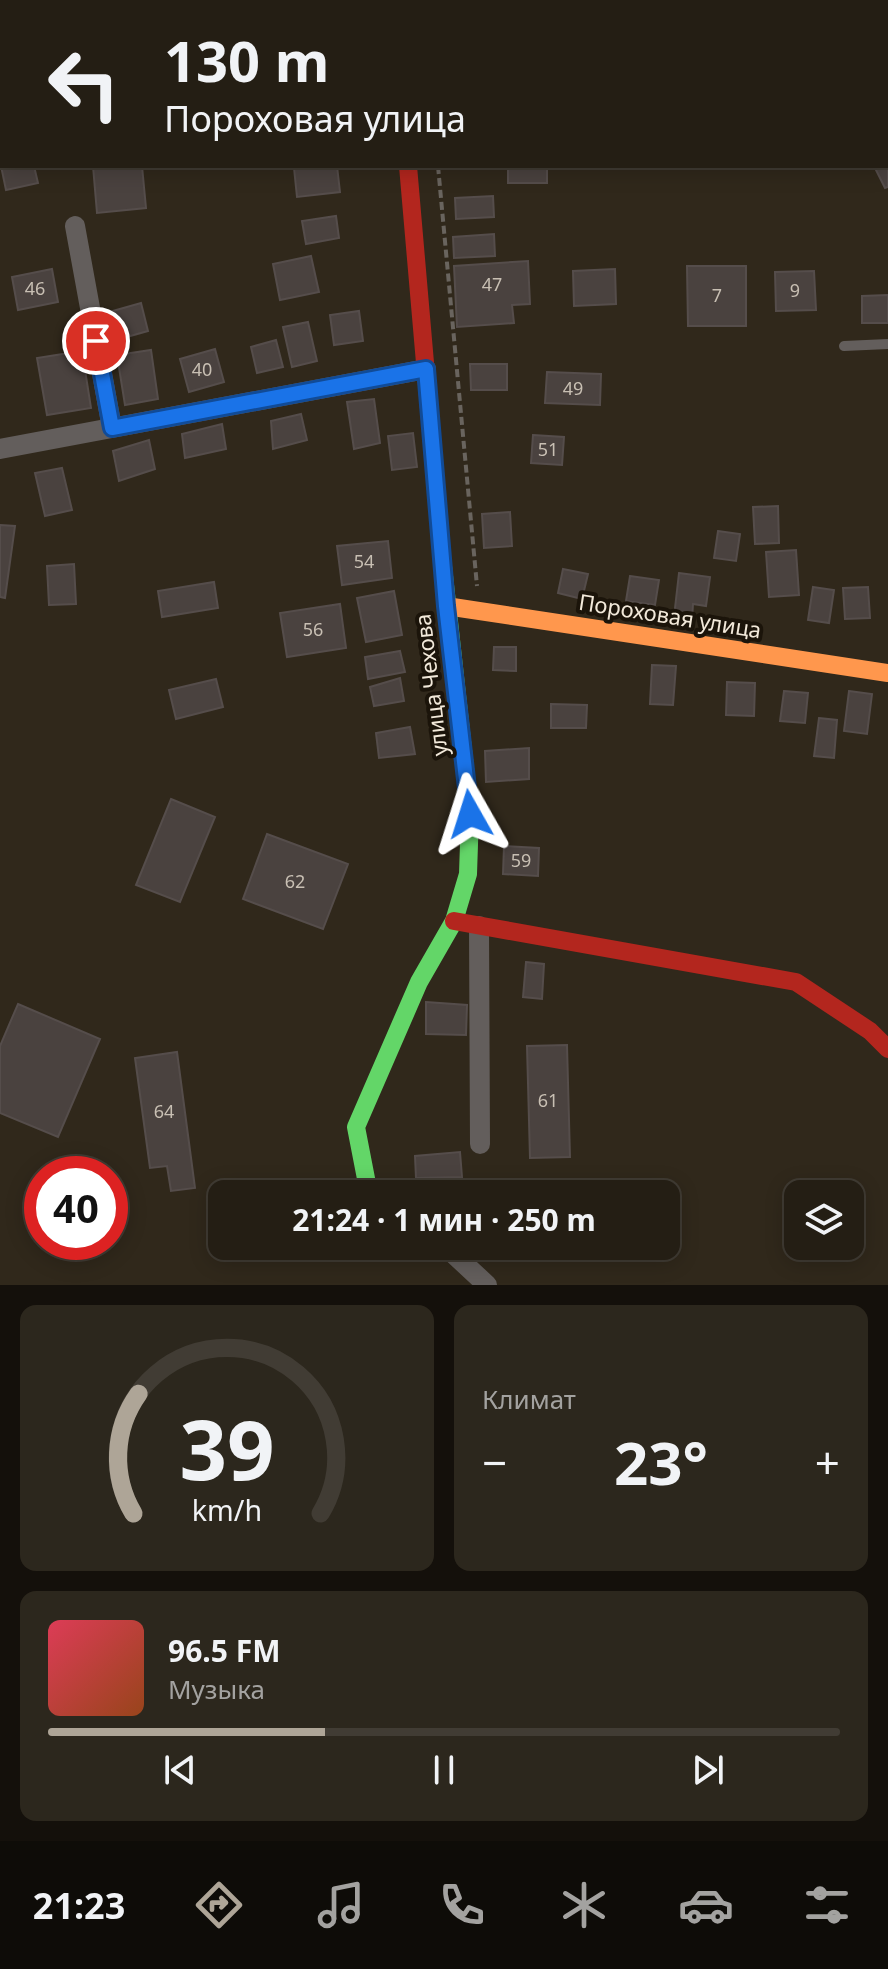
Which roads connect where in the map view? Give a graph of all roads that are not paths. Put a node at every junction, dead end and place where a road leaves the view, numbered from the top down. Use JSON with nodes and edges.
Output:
{"nodes":[{"id":1,"x":408,"y":168,"type":"edge"},
{"id":2,"x":75,"y":226,"type":"dead end"},
{"id":3,"x":888,"y":344,"type":"edge"},
{"id":4,"x":844,"y":346,"type":"dead end"},
{"id":5,"x":426,"y":369,"type":"junction"},
{"id":6,"x":112,"y":428,"type":"junction"},
{"id":7,"x":0,"y":449,"type":"edge"},
{"id":8,"x":446,"y":606,"type":"junction"},
{"id":9,"x":888,"y":673,"type":"edge"},
{"id":10,"x":454,"y":921,"type":"junction"},
{"id":11,"x":479,"y":926,"type":"junction"},
{"id":12,"x":888,"y":1049,"type":"edge"},
{"id":13,"x":480,"y":1144,"type":"dead end"},
{"id":14,"x":366,"y":1180,"type":"edge"},
{"id":15,"x":460,"y":1260,"type":"edge"},
{"id":16,"x":487,"y":1285,"type":"edge"}],
"edges":[{"from":1,"to":5,"type":"street","name":"улица Чехова"},
{"from":2,"to":6,"type":"street"},
{"from":3,"to":4,"type":"lane"},
{"from":5,"to":6,"type":"street"},
{"from":5,"to":8,"type":"street","name":"улица Чехова"},
{"from":6,"to":7,"type":"street"},
{"from":8,"to":9,"type":"street","name":"Пороховая улица"},
{"from":8,"to":10,"type":"street","name":"улица Чехова"},
{"from":10,"to":11,"type":"street"},
{"from":10,"to":14,"type":"street","name":"улица Чехова"},
{"from":11,"to":12,"type":"street"},
{"from":11,"to":13,"type":"street"},
{"from":15,"to":16,"type":"street"}]}
